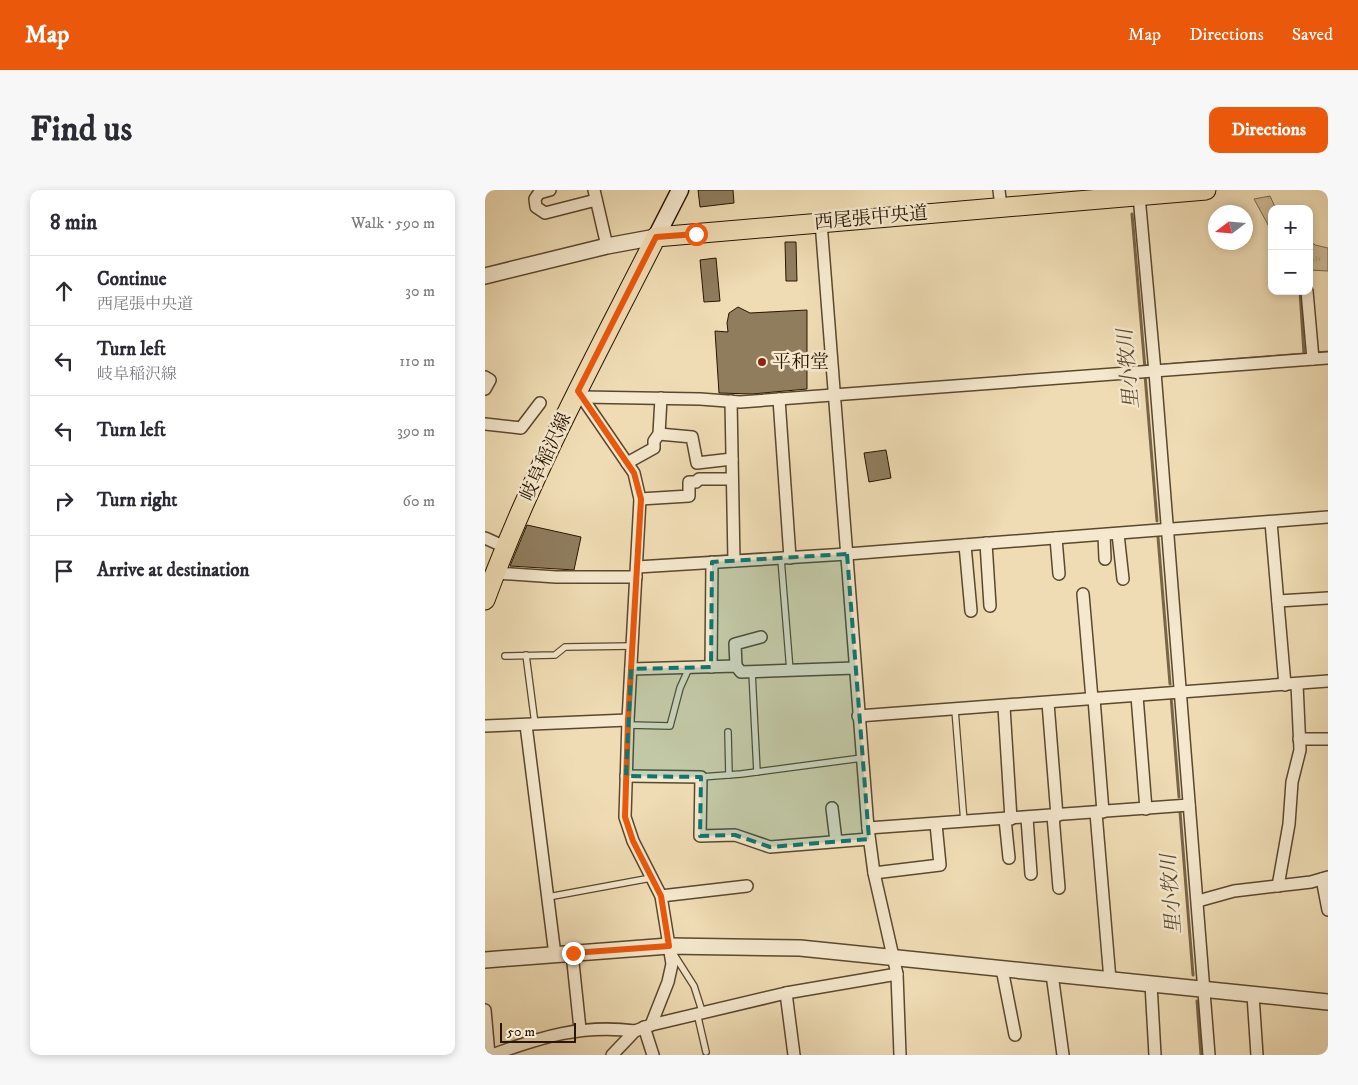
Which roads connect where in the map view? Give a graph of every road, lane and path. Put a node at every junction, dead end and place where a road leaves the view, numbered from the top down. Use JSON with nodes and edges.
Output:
{"nodes":[{"id":1,"x":550,"y":190,"type":"edge"},
{"id":2,"x":680,"y":190,"type":"edge"},
{"id":3,"x":1206,"y":190,"type":"edge"},
{"id":4,"x":1097,"y":194,"type":"edge"},
{"id":5,"x":595,"y":195,"type":"edge"},
{"id":6,"x":1139,"y":196,"type":"junction"},
{"id":7,"x":1000,"y":199,"type":"edge"},
{"id":8,"x":821,"y":222,"type":"junction"},
{"id":9,"x":656,"y":237,"type":"junction"},
{"id":10,"x":607,"y":246,"type":"junction"},
{"id":11,"x":487,"y":279,"type":"edge"},
{"id":12,"x":1307,"y":295,"type":"edge"},
{"id":13,"x":1328,"y":358,"type":"edge"},
{"id":14,"x":1313,"y":359,"type":"junction"},
{"id":15,"x":1148,"y":372,"type":"junction"},
{"id":16,"x":485,"y":377,"type":"edge"},
{"id":17,"x":485,"y":389,"type":"edge"},
{"id":18,"x":580,"y":394,"type":"junction"},
{"id":19,"x":835,"y":395,"type":"junction"},
{"id":20,"x":661,"y":398,"type":"junction"},
{"id":21,"x":779,"y":399,"type":"junction"},
{"id":22,"x":731,"y":401,"type":"junction"},
{"id":23,"x":540,"y":402,"type":"dead end"},
{"id":24,"x":485,"y":424,"type":"edge"},
{"id":25,"x":659,"y":434,"type":"junction"},
{"id":26,"x":732,"y":459,"type":"junction"},
{"id":27,"x":627,"y":463,"type":"junction"},
{"id":28,"x":732,"y":479,"type":"junction"},
{"id":29,"x":641,"y":499,"type":"junction"},
{"id":30,"x":1328,"y":517,"type":"edge"},
{"id":31,"x":1271,"y":522,"type":"junction"},
{"id":32,"x":1167,"y":530,"type":"junction"},
{"id":33,"x":1118,"y":534,"type":"junction"},
{"id":34,"x":1104,"y":535,"type":"junction"},
{"id":35,"x":485,"y":538,"type":"edge"},
{"id":36,"x":1056,"y":538,"type":"junction"},
{"id":37,"x":986,"y":544,"type":"junction"},
{"id":38,"x":965,"y":545,"type":"junction"},
{"id":39,"x":505,"y":547,"type":"junction"},
{"id":40,"x":847,"y":554,"type":"junction"},
{"id":41,"x":786,"y":558,"type":"junction"},
{"id":42,"x":1105,"y":559,"type":"dead end"},
{"id":43,"x":734,"y":561,"type":"junction"},
{"id":44,"x":711,"y":562,"type":"junction"},
{"id":45,"x":636,"y":572,"type":"junction"},
{"id":46,"x":495,"y":573,"type":"junction"},
{"id":47,"x":1059,"y":574,"type":"dead end"},
{"id":48,"x":1123,"y":579,"type":"dead end"},
{"id":49,"x":1083,"y":594,"type":"dead end"},
{"id":50,"x":1328,"y":598,"type":"edge"},
{"id":51,"x":485,"y":600,"type":"edge"},
{"id":52,"x":1278,"y":601,"type":"junction"},
{"id":53,"x":990,"y":606,"type":"dead end"},
{"id":54,"x":971,"y":610,"type":"dead end"},
{"id":55,"x":761,"y":637,"type":"dead end"},
{"id":56,"x":633,"y":646,"type":"junction"},
{"id":57,"x":526,"y":655,"type":"junction"},
{"id":58,"x":505,"y":656,"type":"dead end"},
{"id":59,"x":736,"y":666,"type":"junction"},
{"id":60,"x":711,"y":667,"type":"junction"},
{"id":61,"x":689,"y":668,"type":"junction"},
{"id":62,"x":855,"y":668,"type":"junction"},
{"id":63,"x":631,"y":669,"type":"junction"},
{"id":64,"x":790,"y":670,"type":"junction"},
{"id":65,"x":752,"y":671,"type":"junction"},
{"id":66,"x":1328,"y":681,"type":"edge"},
{"id":67,"x":1291,"y":684,"type":"junction"},
{"id":68,"x":1181,"y":693,"type":"junction"},
{"id":69,"x":1137,"y":696,"type":"junction"},
{"id":70,"x":1093,"y":699,"type":"junction"},
{"id":71,"x":1048,"y":703,"type":"junction"},
{"id":72,"x":1004,"y":707,"type":"junction"},
{"id":73,"x":955,"y":710,"type":"junction"},
{"id":74,"x":858,"y":716,"type":"junction"},
{"id":75,"x":628,"y":722,"type":"junction"},
{"id":76,"x":531,"y":725,"type":"junction"},
{"id":77,"x":485,"y":726,"type":"edge"},
{"id":78,"x":728,"y":732,"type":"dead end"},
{"id":79,"x":1299,"y":739,"type":"junction"},
{"id":80,"x":1328,"y":739,"type":"edge"},
{"id":81,"x":862,"y":758,"type":"junction"},
{"id":82,"x":757,"y":772,"type":"junction"},
{"id":83,"x":729,"y":775,"type":"junction"},
{"id":84,"x":626,"y":776,"type":"junction"},
{"id":85,"x":701,"y":777,"type":"junction"},
{"id":86,"x":1189,"y":805,"type":"junction"},
{"id":87,"x":832,"y":808,"type":"dead end"},
{"id":88,"x":1146,"y":809,"type":"junction"},
{"id":89,"x":1100,"y":812,"type":"junction"},
{"id":90,"x":1055,"y":816,"type":"junction"},
{"id":91,"x":1027,"y":818,"type":"junction"},
{"id":92,"x":1008,"y":819,"type":"junction"},
{"id":93,"x":964,"y":822,"type":"junction"},
{"id":94,"x":937,"y":824,"type":"junction"},
{"id":95,"x":868,"y":833,"type":"junction"},
{"id":96,"x":836,"y":842,"type":"junction"},
{"id":97,"x":1009,"y":858,"type":"dead end"},
{"id":98,"x":874,"y":873,"type":"junction"},
{"id":99,"x":1031,"y":874,"type":"dead end"},
{"id":100,"x":653,"y":878,"type":"junction"},
{"id":101,"x":1325,"y":878,"type":"edge"},
{"id":102,"x":747,"y":886,"type":"dead end"},
{"id":103,"x":1278,"y":886,"type":"junction"},
{"id":104,"x":1059,"y":888,"type":"dead end"},
{"id":105,"x":661,"y":896,"type":"junction"},
{"id":106,"x":548,"y":897,"type":"junction"},
{"id":107,"x":1198,"y":901,"type":"junction"},
{"id":108,"x":1328,"y":910,"type":"edge"},
{"id":109,"x":669,"y":946,"type":"junction"},
{"id":110,"x":573,"y":953,"type":"junction"},
{"id":111,"x":555,"y":955,"type":"junction"},
{"id":112,"x":894,"y":958,"type":"junction"},
{"id":113,"x":485,"y":960,"type":"edge"},
{"id":114,"x":1002,"y":969,"type":"junction"},
{"id":115,"x":897,"y":974,"type":"junction"},
{"id":116,"x":1052,"y":974,"type":"junction"},
{"id":117,"x":1109,"y":980,"type":"junction"},
{"id":118,"x":1151,"y":984,"type":"junction"},
{"id":119,"x":1203,"y":990,"type":"junction"},
{"id":120,"x":786,"y":993,"type":"junction"},
{"id":121,"x":1253,"y":995,"type":"junction"},
{"id":122,"x":1328,"y":1002,"type":"edge"},
{"id":123,"x":577,"y":1004,"type":"junction"},
{"id":124,"x":565,"y":1006,"type":"dead end"},
{"id":125,"x":485,"y":1010,"type":"edge"},
{"id":126,"x":700,"y":1012,"type":"junction"},
{"id":127,"x":486,"y":1024,"type":"edge"},
{"id":128,"x":643,"y":1028,"type":"junction"},
{"id":129,"x":580,"y":1029,"type":"junction"},
{"id":130,"x":1015,"y":1035,"type":"dead end"},
{"id":131,"x":707,"y":1052,"type":"dead end"},
{"id":132,"x":491,"y":1055,"type":"edge"},
{"id":133,"x":612,"y":1055,"type":"edge"},
{"id":134,"x":653,"y":1055,"type":"edge"},
{"id":135,"x":794,"y":1055,"type":"edge"},
{"id":136,"x":900,"y":1055,"type":"edge"},
{"id":137,"x":1063,"y":1055,"type":"edge"},
{"id":138,"x":1155,"y":1055,"type":"edge"},
{"id":139,"x":1209,"y":1055,"type":"edge"},
{"id":140,"x":1257,"y":1055,"type":"edge"}],
"edges":[{"from":1,"to":5,"type":"street"},
{"from":2,"to":9,"type":"main road"},
{"from":3,"to":6,"type":"main road","name":"西尾張中央道"},
{"from":4,"to":6,"type":"main road","name":"西尾張中央道"},
{"from":4,"to":7,"type":"main road","name":"西尾張中央道"},
{"from":5,"to":10,"type":"street"},
{"from":6,"to":15,"type":"street"},
{"from":7,"to":8,"type":"main road","name":"西尾張中央道"},
{"from":8,"to":9,"type":"main road","name":"西尾張中央道"},
{"from":8,"to":19,"type":"street"},
{"from":9,"to":10,"type":"street"},
{"from":9,"to":18,"type":"main road","name":"岐阜稲沢線"},
{"from":10,"to":11,"type":"street"},
{"from":12,"to":14,"type":"street"},
{"from":13,"to":14,"type":"street"},
{"from":14,"to":15,"type":"street"},
{"from":15,"to":19,"type":"street"},
{"from":15,"to":32,"type":"street"},
{"from":16,"to":17,"type":"street"},
{"from":18,"to":20,"type":"street"},
{"from":18,"to":27,"type":"street"},
{"from":18,"to":39,"type":"main road","name":"岐阜稲沢線"},
{"from":19,"to":21,"type":"street"},
{"from":19,"to":40,"type":"street"},
{"from":20,"to":22,"type":"street"},
{"from":20,"to":25,"type":"street"},
{"from":21,"to":22,"type":"street"},
{"from":21,"to":41,"type":"street"},
{"from":22,"to":26,"type":"street"},
{"from":23,"to":24,"type":"street"},
{"from":25,"to":26,"type":"street"},
{"from":25,"to":27,"type":"street"},
{"from":26,"to":28,"type":"street"},
{"from":27,"to":29,"type":"street"},
{"from":28,"to":29,"type":"street"},
{"from":28,"to":43,"type":"street"},
{"from":29,"to":45,"type":"street"},
{"from":30,"to":31,"type":"street"},
{"from":31,"to":32,"type":"street"},
{"from":31,"to":52,"type":"street"},
{"from":32,"to":33,"type":"street"},
{"from":32,"to":68,"type":"street"},
{"from":33,"to":34,"type":"street"},
{"from":33,"to":48,"type":"street"},
{"from":34,"to":36,"type":"street"},
{"from":34,"to":42,"type":"street"},
{"from":35,"to":39,"type":"street"},
{"from":36,"to":37,"type":"street"},
{"from":36,"to":47,"type":"street"},
{"from":37,"to":38,"type":"street"},
{"from":37,"to":53,"type":"street"},
{"from":38,"to":40,"type":"street"},
{"from":38,"to":54,"type":"street"},
{"from":39,"to":46,"type":"main road","name":"岐阜稲沢線"},
{"from":40,"to":41,"type":"street"},
{"from":40,"to":62,"type":"street"},
{"from":41,"to":43,"type":"street"},
{"from":41,"to":64,"type":"lane"},
{"from":43,"to":44,"type":"street"},
{"from":44,"to":45,"type":"street"},
{"from":44,"to":60,"type":"street"},
{"from":45,"to":46,"type":"street"},
{"from":45,"to":56,"type":"street"},
{"from":46,"to":51,"type":"main road","name":"岐阜稲沢線"},
{"from":49,"to":70,"type":"street"},
{"from":50,"to":52,"type":"street"},
{"from":52,"to":67,"type":"street"},
{"from":55,"to":59,"type":"street"},
{"from":56,"to":57,"type":"lane"},
{"from":56,"to":63,"type":"street"},
{"from":57,"to":58,"type":"lane"},
{"from":57,"to":76,"type":"lane"},
{"from":59,"to":60,"type":"street"},
{"from":59,"to":65,"type":"street"},
{"from":60,"to":61,"type":"street"},
{"from":61,"to":63,"type":"street"},
{"from":61,"to":75,"type":"lane"},
{"from":62,"to":64,"type":"street"},
{"from":62,"to":74,"type":"street"},
{"from":63,"to":75,"type":"street"},
{"from":64,"to":65,"type":"street"},
{"from":65,"to":82,"type":"lane"},
{"from":66,"to":67,"type":"street"},
{"from":67,"to":68,"type":"street"},
{"from":67,"to":79,"type":"street"},
{"from":68,"to":69,"type":"street"},
{"from":68,"to":86,"type":"street"},
{"from":69,"to":70,"type":"street"},
{"from":69,"to":88,"type":"street"},
{"from":70,"to":71,"type":"street"},
{"from":70,"to":89,"type":"street"},
{"from":71,"to":72,"type":"street"},
{"from":71,"to":90,"type":"street"},
{"from":72,"to":73,"type":"street"},
{"from":72,"to":92,"type":"street"},
{"from":73,"to":74,"type":"street"},
{"from":73,"to":93,"type":"lane"},
{"from":74,"to":81,"type":"street"},
{"from":75,"to":76,"type":"street"},
{"from":75,"to":84,"type":"street"},
{"from":76,"to":77,"type":"street"},
{"from":76,"to":106,"type":"street"},
{"from":78,"to":83,"type":"lane"},
{"from":79,"to":80,"type":"street"},
{"from":79,"to":103,"type":"street"},
{"from":81,"to":82,"type":"lane"},
{"from":81,"to":95,"type":"street"},
{"from":82,"to":83,"type":"lane"},
{"from":83,"to":85,"type":"lane"},
{"from":84,"to":85,"type":"street"},
{"from":84,"to":100,"type":"street"},
{"from":85,"to":96,"type":"street"},
{"from":86,"to":88,"type":"street"},
{"from":86,"to":107,"type":"street"},
{"from":87,"to":96,"type":"street"},
{"from":88,"to":89,"type":"street"},
{"from":89,"to":90,"type":"street"},
{"from":89,"to":117,"type":"street"},
{"from":90,"to":91,"type":"street"},
{"from":90,"to":104,"type":"street"},
{"from":91,"to":92,"type":"street"},
{"from":91,"to":99,"type":"street"},
{"from":92,"to":93,"type":"street"},
{"from":92,"to":97,"type":"street"},
{"from":93,"to":94,"type":"street"},
{"from":94,"to":95,"type":"street"},
{"from":94,"to":98,"type":"street"},
{"from":95,"to":96,"type":"street"},
{"from":95,"to":98,"type":"street"},
{"from":98,"to":112,"type":"street"},
{"from":100,"to":105,"type":"street"},
{"from":100,"to":106,"type":"lane"},
{"from":101,"to":103,"type":"street"},
{"from":101,"to":108,"type":"street"},
{"from":102,"to":105,"type":"street"},
{"from":103,"to":107,"type":"street"},
{"from":105,"to":109,"type":"street"},
{"from":106,"to":111,"type":"street"},
{"from":107,"to":119,"type":"street"},
{"from":109,"to":110,"type":"street"},
{"from":109,"to":112,"type":"street"},
{"from":109,"to":126,"type":"lane"},
{"from":109,"to":128,"type":"street"},
{"from":110,"to":111,"type":"street"},
{"from":110,"to":123,"type":"street"},
{"from":111,"to":113,"type":"street"},
{"from":112,"to":114,"type":"street"},
{"from":112,"to":115,"type":"street"},
{"from":114,"to":116,"type":"street"},
{"from":114,"to":130,"type":"street"},
{"from":115,"to":120,"type":"street"},
{"from":115,"to":136,"type":"street"},
{"from":116,"to":117,"type":"street"},
{"from":116,"to":137,"type":"street"},
{"from":117,"to":118,"type":"street"},
{"from":118,"to":119,"type":"street"},
{"from":118,"to":138,"type":"street"},
{"from":119,"to":121,"type":"street"},
{"from":119,"to":139,"type":"street"},
{"from":120,"to":126,"type":"street"},
{"from":120,"to":135,"type":"street"},
{"from":121,"to":122,"type":"street"},
{"from":121,"to":140,"type":"street"},
{"from":123,"to":124,"type":"street"},
{"from":123,"to":129,"type":"street"},
{"from":125,"to":127,"type":"street"},
{"from":126,"to":128,"type":"street"},
{"from":126,"to":131,"type":"lane"},
{"from":127,"to":132,"type":"street"},
{"from":128,"to":129,"type":"street"},
{"from":128,"to":133,"type":"street"},
{"from":128,"to":134,"type":"street"},
{"from":129,"to":132,"type":"street"}]}
